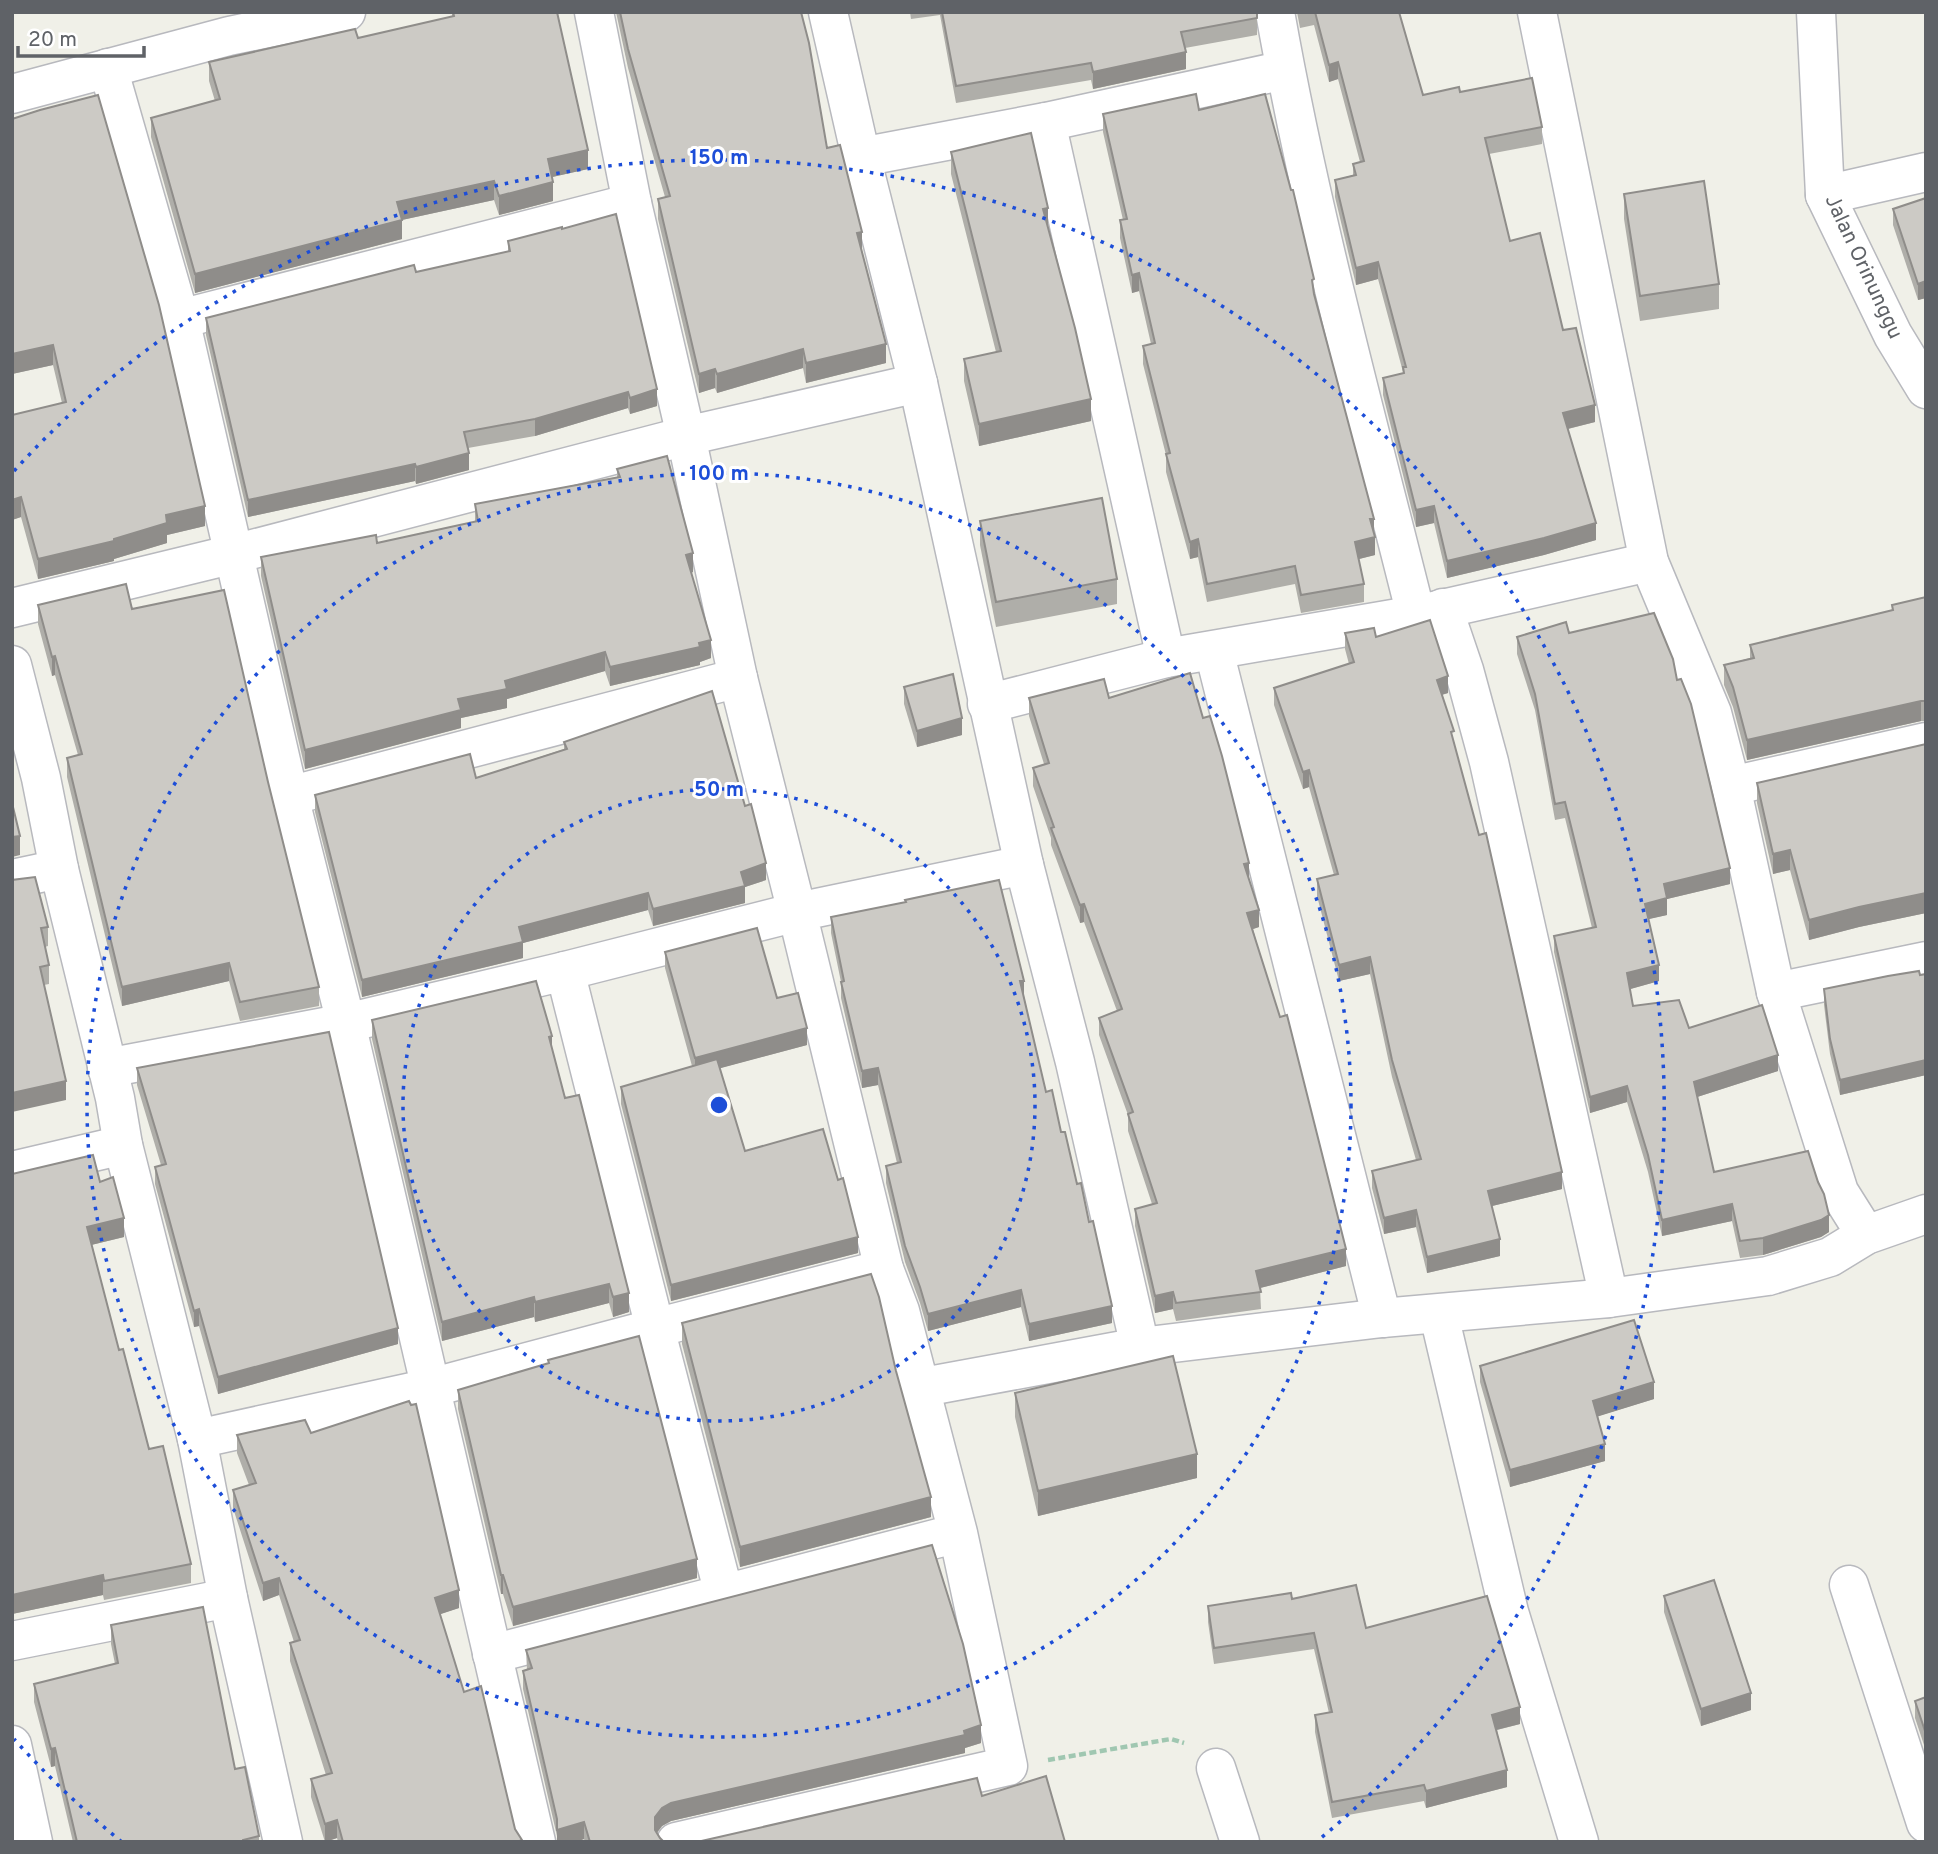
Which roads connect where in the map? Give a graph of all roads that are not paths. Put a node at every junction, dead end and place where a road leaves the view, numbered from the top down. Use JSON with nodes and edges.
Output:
{"nodes":[{"id":1,"x":346,"y":12,"type":"edge"},
{"id":2,"x":594,"y":12,"type":"edge"},
{"id":3,"x":828,"y":12,"type":"edge"},
{"id":4,"x":1275,"y":12,"type":"edge"},
{"id":5,"x":1537,"y":12,"type":"edge"},
{"id":6,"x":1816,"y":12,"type":"edge"},
{"id":7,"x":227,"y":24,"type":"edge"},
{"id":8,"x":108,"y":68,"type":"junction"},
{"id":9,"x":1285,"y":70,"type":"junction"},
{"id":10,"x":12,"y":94,"type":"edge"},
{"id":11,"x":1046,"y":122,"type":"junction"},
{"id":12,"x":861,"y":157,"type":"junction"},
{"id":13,"x":1926,"y":172,"type":"edge"},
{"id":14,"x":1825,"y":195,"type":"junction"},
{"id":15,"x":632,"y":203,"type":"junction"},
{"id":16,"x":180,"y":320,"type":"junction"},
{"id":17,"x":918,"y":383,"type":"junction"},
{"id":18,"x":1926,"y":389,"type":"edge"},
{"id":19,"x":686,"y":436,"type":"junction"},
{"id":20,"x":234,"y":554,"type":"junction"},
{"id":21,"x":1649,"y":562,"type":"junction"},
{"id":22,"x":12,"y":608,"type":"edge"},
{"id":23,"x":1430,"y":612,"type":"junction"},
{"id":24,"x":1214,"y":651,"type":"junction"},
{"id":25,"x":1166,"y":658,"type":"junction"},
{"id":26,"x":12,"y":665,"type":"edge"},
{"id":27,"x":737,"y":678,"type":"junction"},
{"id":28,"x":988,"y":704,"type":"junction"},
{"id":29,"x":1926,"y":742,"type":"edge"},
{"id":30,"x":1731,"y":786,"type":"junction"},
{"id":31,"x":289,"y":796,"type":"junction"},
{"id":32,"x":1024,"y":865,"type":"junction"},
{"id":33,"x":59,"y":869,"type":"junction"},
{"id":34,"x":12,"y":879,"type":"edge"},
{"id":35,"x":797,"y":912,"type":"junction"},
{"id":36,"x":1926,"y":961,"type":"edge"},
{"id":37,"x":565,"y":971,"type":"junction"},
{"id":38,"x":1776,"y":992,"type":"junction"},
{"id":39,"x":346,"y":1023,"type":"junction"},
{"id":40,"x":107,"y":1068,"type":"junction"},
{"id":41,"x":122,"y":1145,"type":"junction"},
{"id":42,"x":12,"y":1171,"type":"edge"},
{"id":43,"x":1926,"y":1214,"type":"edge"},
{"id":44,"x":1866,"y":1235,"type":"junction"},
{"id":45,"x":884,"y":1269,"type":"junction"},
{"id":46,"x":1609,"y":1298,"type":"junction"},
{"id":47,"x":1439,"y":1315,"type":"junction"},
{"id":48,"x":1382,"y":1318,"type":"junction"},
{"id":49,"x":655,"y":1328,"type":"junction"},
{"id":50,"x":1140,"y":1347,"type":"junction"},
{"id":51,"x":430,"y":1388,"type":"junction"},
{"id":52,"x":919,"y":1388,"type":"junction"},
{"id":53,"x":197,"y":1439,"type":"junction"},
{"id":54,"x":958,"y":1533,"type":"junction"},
{"id":55,"x":1849,"y":1585,"type":"dead end"},
{"id":56,"x":724,"y":1594,"type":"junction"},
{"id":57,"x":228,"y":1598,"type":"junction"},
{"id":58,"x":12,"y":1641,"type":"edge"},
{"id":59,"x":492,"y":1654,"type":"junction"},
{"id":60,"x":12,"y":1745,"type":"edge"},
{"id":61,"x":1216,"y":1768,"type":"road end"},
{"id":62,"x":1926,"y":1823,"type":"edge"},
{"id":63,"x":33,"y":1842,"type":"edge"},
{"id":64,"x":283,"y":1842,"type":"edge"},
{"id":65,"x":536,"y":1842,"type":"edge"},
{"id":66,"x":676,"y":1842,"type":"edge"},
{"id":67,"x":1240,"y":1842,"type":"edge"},
{"id":68,"x":1579,"y":1842,"type":"edge"}],
"edges":[{"from":1,"to":7,"type":"street"},
{"from":2,"to":15,"type":"street"},
{"from":3,"to":12,"type":"street"},
{"from":4,"to":9,"type":"street"},
{"from":5,"to":21,"type":"street"},
{"from":6,"to":14,"type":"street","name":"Jalan Orinunggu"},
{"from":7,"to":8,"type":"street"},
{"from":8,"to":10,"type":"street"},
{"from":8,"to":16,"type":"street"},
{"from":9,"to":11,"type":"street"},
{"from":9,"to":23,"type":"street"},
{"from":11,"to":12,"type":"street"},
{"from":11,"to":25,"type":"street"},
{"from":12,"to":17,"type":"street"},
{"from":13,"to":14,"type":"street"},
{"from":14,"to":18,"type":"street","name":"Jalan Orinunggu"},
{"from":15,"to":16,"type":"street"},
{"from":15,"to":19,"type":"street"},
{"from":16,"to":20,"type":"street"},
{"from":17,"to":19,"type":"street"},
{"from":17,"to":28,"type":"street"},
{"from":19,"to":20,"type":"street"},
{"from":19,"to":27,"type":"street"},
{"from":20,"to":22,"type":"street"},
{"from":20,"to":31,"type":"street"},
{"from":21,"to":23,"type":"street"},
{"from":21,"to":30,"type":"street"},
{"from":23,"to":24,"type":"street"},
{"from":23,"to":46,"type":"street"},
{"from":24,"to":25,"type":"street"},
{"from":24,"to":48,"type":"street"},
{"from":25,"to":28,"type":"street"},
{"from":26,"to":33,"type":"street"},
{"from":27,"to":31,"type":"street"},
{"from":27,"to":35,"type":"street"},
{"from":28,"to":32,"type":"street"},
{"from":29,"to":30,"type":"street"},
{"from":30,"to":38,"type":"street"},
{"from":31,"to":39,"type":"street"},
{"from":32,"to":35,"type":"street"},
{"from":32,"to":50,"type":"street"},
{"from":33,"to":34,"type":"street"},
{"from":33,"to":40,"type":"street"},
{"from":35,"to":37,"type":"street"},
{"from":35,"to":45,"type":"street"},
{"from":36,"to":38,"type":"street"},
{"from":37,"to":39,"type":"street"},
{"from":37,"to":49,"type":"street"},
{"from":38,"to":44,"type":"street"},
{"from":39,"to":40,"type":"street"},
{"from":39,"to":51,"type":"street"},
{"from":40,"to":41,"type":"street"},
{"from":41,"to":42,"type":"street"},
{"from":41,"to":53,"type":"street"},
{"from":43,"to":44,"type":"street"},
{"from":44,"to":46,"type":"street"},
{"from":45,"to":49,"type":"street"},
{"from":45,"to":52,"type":"street"},
{"from":46,"to":47,"type":"street"},
{"from":47,"to":48,"type":"street"},
{"from":47,"to":68,"type":"street"},
{"from":48,"to":50,"type":"street"},
{"from":49,"to":51,"type":"street"},
{"from":49,"to":56,"type":"street"},
{"from":50,"to":52,"type":"street"},
{"from":51,"to":53,"type":"street"},
{"from":51,"to":59,"type":"street"},
{"from":52,"to":54,"type":"street"},
{"from":53,"to":57,"type":"street"},
{"from":54,"to":56,"type":"street"},
{"from":54,"to":66,"type":"street"},
{"from":55,"to":62,"type":"street"},
{"from":56,"to":59,"type":"street"},
{"from":57,"to":58,"type":"street"},
{"from":57,"to":64,"type":"street"},
{"from":59,"to":65,"type":"street"},
{"from":60,"to":63,"type":"street"},
{"from":61,"to":67,"type":"street"}]}
